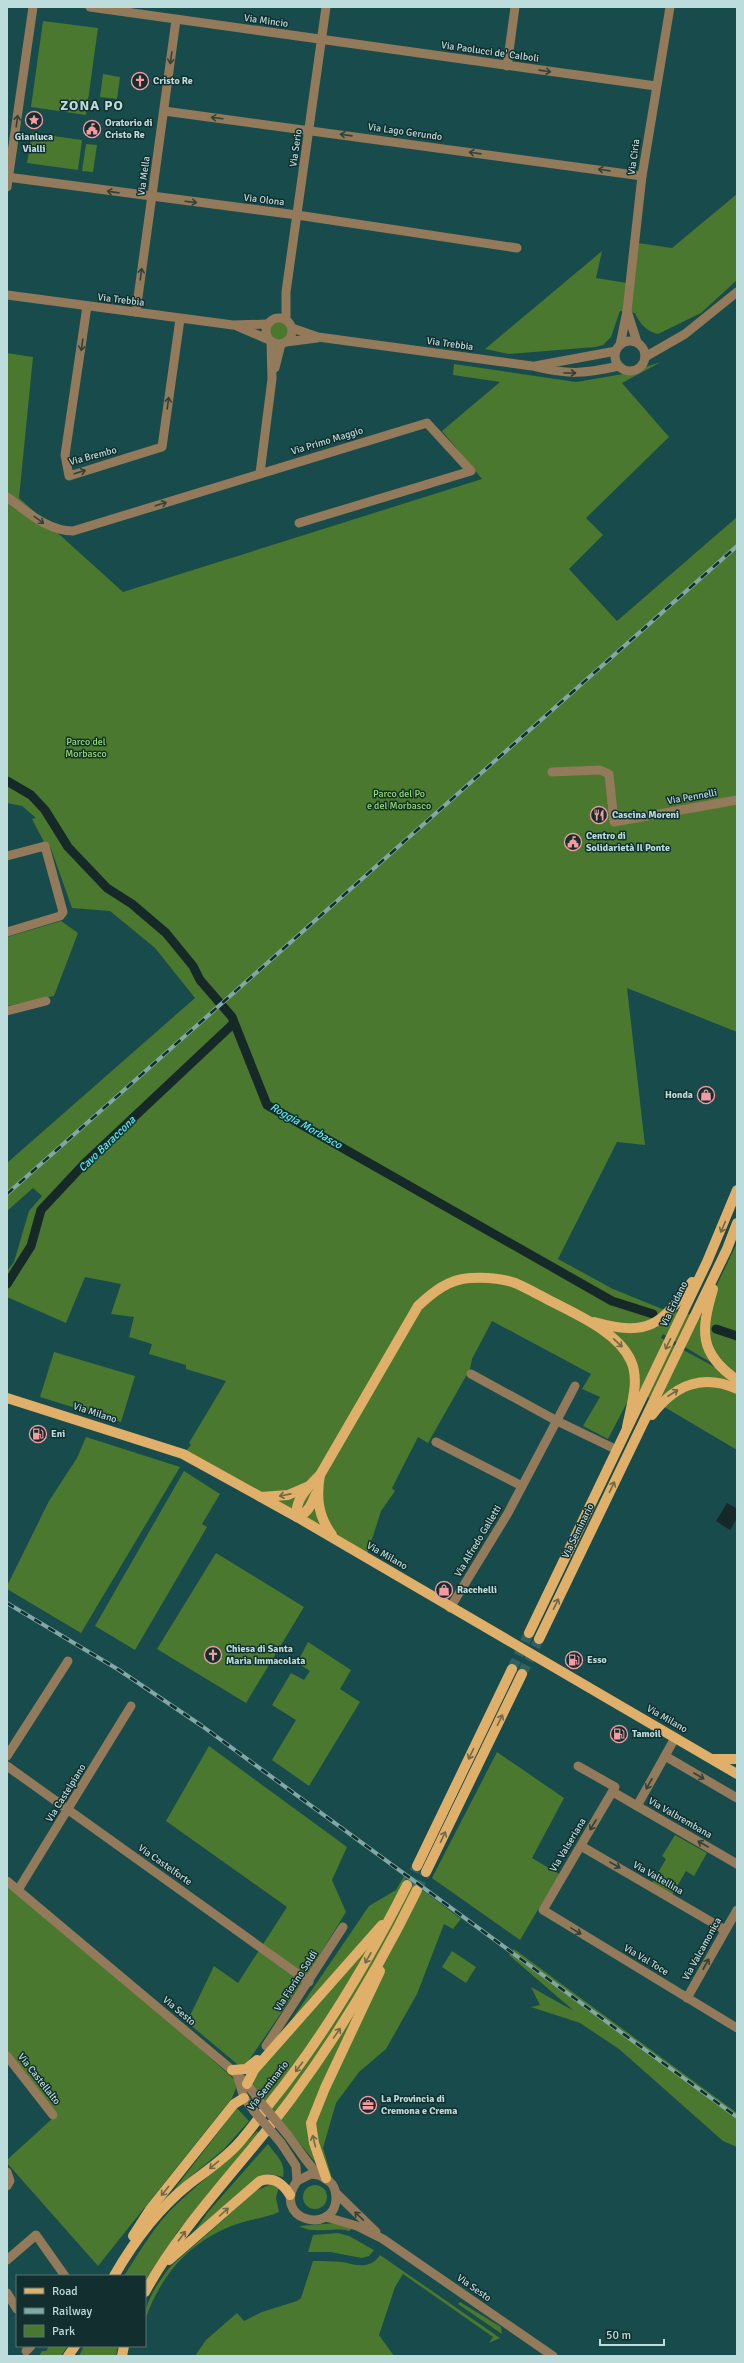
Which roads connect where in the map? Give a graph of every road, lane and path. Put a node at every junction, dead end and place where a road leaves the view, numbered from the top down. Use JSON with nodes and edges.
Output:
{"nodes":[{"id":1,"x":33,"y":7,"type":"edge"},
{"id":2,"x":90,"y":7,"type":"edge"},
{"id":3,"x":326,"y":7,"type":"edge"},
{"id":4,"x":515,"y":7,"type":"edge"},
{"id":5,"x":670,"y":7,"type":"edge"},
{"id":6,"x":150,"y":11,"type":"edge"},
{"id":7,"x":176,"y":20,"type":"junction"},
{"id":8,"x":321,"y":40,"type":"junction"},
{"id":9,"x":507,"y":66,"type":"junction"},
{"id":10,"x":656,"y":86,"type":"junction"},
{"id":11,"x":164,"y":111,"type":"junction"},
{"id":12,"x":309,"y":130,"type":"junction"},
{"id":13,"x":642,"y":176,"type":"junction"},
{"id":14,"x":8,"y":177,"type":"edge"},
{"id":15,"x":7,"y":187,"type":"edge"},
{"id":16,"x":152,"y":197,"type":"junction"},
{"id":17,"x":297,"y":215,"type":"junction"},
{"id":18,"x":517,"y":248,"type":"dead end"},
{"id":19,"x":286,"y":292,"type":"junction"},
{"id":20,"x":737,"y":292,"type":"edge"},
{"id":21,"x":7,"y":295,"type":"edge"},
{"id":22,"x":87,"y":306,"type":"junction"},
{"id":23,"x":627,"y":311,"type":"junction"},
{"id":24,"x":136,"y":312,"type":"junction"},
{"id":25,"x":276,"y":318,"type":"junction"},
{"id":26,"x":180,"y":319,"type":"junction"},
{"id":27,"x":286,"y":320,"type":"junction"},
{"id":28,"x":267,"y":324,"type":"junction"},
{"id":29,"x":233,"y":325,"type":"junction"},
{"id":30,"x":292,"y":328,"type":"junction"},
{"id":31,"x":318,"y":337,"type":"junction"},
{"id":32,"x":269,"y":340,"type":"junction"},
{"id":33,"x":637,"y":342,"type":"junction"},
{"id":34,"x":284,"y":343,"type":"junction"},
{"id":35,"x":618,"y":348,"type":"junction"},
{"id":36,"x":644,"y":353,"type":"junction"},
{"id":37,"x":532,"y":366,"type":"junction"},
{"id":38,"x":619,"y":366,"type":"junction"},
{"id":39,"x":272,"y":379,"type":"junction"},
{"id":40,"x":260,"y":473,"type":"junction"},
{"id":41,"x":7,"y":497,"type":"edge"},
{"id":42,"x":299,"y":523,"type":"dead end"},
{"id":43,"x":552,"y":772,"type":"dead end"},
{"id":44,"x":737,"y":800,"type":"edge"},
{"id":45,"x":7,"y":856,"type":"edge"},
{"id":46,"x":7,"y":932,"type":"edge"},
{"id":47,"x":46,"y":1001,"type":"dead end"},
{"id":48,"x":7,"y":1011,"type":"edge"},
{"id":49,"x":737,"y":1190,"type":"edge"},
{"id":50,"x":737,"y":1223,"type":"edge"},
{"id":51,"x":727,"y":1249,"type":"junction"},
{"id":52,"x":707,"y":1262,"type":"junction"},
{"id":53,"x":587,"y":1320,"type":"junction"},
{"id":54,"x":471,"y":1374,"type":"dead end"},
{"id":55,"x":737,"y":1380,"type":"edge"},
{"id":56,"x":575,"y":1386,"type":"dead end"},
{"id":57,"x":737,"y":1389,"type":"edge"},
{"id":58,"x":7,"y":1398,"type":"edge"},
{"id":59,"x":557,"y":1421,"type":"junction"},
{"id":60,"x":627,"y":1427,"type":"junction"},
{"id":61,"x":638,"y":1433,"type":"junction"},
{"id":62,"x":436,"y":1442,"type":"dead end"},
{"id":63,"x":612,"y":1448,"type":"dead end"},
{"id":64,"x":320,"y":1475,"type":"junction"},
{"id":65,"x":308,"y":1486,"type":"junction"},
{"id":66,"x":522,"y":1486,"type":"junction"},
{"id":67,"x":317,"y":1492,"type":"junction"},
{"id":68,"x":260,"y":1497,"type":"junction"},
{"id":69,"x":297,"y":1517,"type":"junction"},
{"id":70,"x":336,"y":1540,"type":"junction"},
{"id":71,"x":450,"y":1608,"type":"junction"},
{"id":72,"x":529,"y":1633,"type":"tunnel mouth"},
{"id":73,"x":539,"y":1639,"type":"tunnel mouth"},
{"id":74,"x":68,"y":1661,"type":"dead end"},
{"id":75,"x":512,"y":1669,"type":"tunnel mouth"},
{"id":76,"x":522,"y":1674,"type":"tunnel mouth"},
{"id":77,"x":131,"y":1706,"type":"dead end"},
{"id":78,"x":676,"y":1738,"type":"junction"},
{"id":79,"x":7,"y":1756,"type":"edge"},
{"id":80,"x":665,"y":1756,"type":"junction"},
{"id":81,"x":710,"y":1759,"type":"junction"},
{"id":82,"x":737,"y":1759,"type":"edge"},
{"id":83,"x":7,"y":1766,"type":"edge"},
{"id":84,"x":578,"y":1766,"type":"dead end"},
{"id":85,"x":737,"y":1774,"type":"edge"},
{"id":86,"x":613,"y":1792,"type":"junction"},
{"id":87,"x":737,"y":1798,"type":"edge"},
{"id":88,"x":637,"y":1806,"type":"junction"},
{"id":89,"x":68,"y":1810,"type":"junction"},
{"id":90,"x":581,"y":1846,"type":"junction"},
{"id":91,"x":737,"y":1864,"type":"edge"},
{"id":92,"x":417,"y":1866,"type":"tunnel mouth"},
{"id":93,"x":426,"y":1872,"type":"tunnel mouth"},
{"id":94,"x":7,"y":1881,"type":"edge"},
{"id":95,"x":407,"y":1885,"type":"tunnel mouth"},
{"id":96,"x":18,"y":1890,"type":"junction"},
{"id":97,"x":417,"y":1890,"type":"tunnel mouth"},
{"id":98,"x":543,"y":1910,"type":"joint"},
{"id":99,"x":737,"y":1910,"type":"edge"},
{"id":100,"x":394,"y":1911,"type":"junction"},
{"id":101,"x":343,"y":1927,"type":"dead end"},
{"id":102,"x":725,"y":1930,"type":"junction"},
{"id":103,"x":395,"y":1934,"type":"junction"},
{"id":104,"x":309,"y":1982,"type":"junction"},
{"id":105,"x":687,"y":1998,"type":"junction"},
{"id":106,"x":737,"y":2028,"type":"edge"},
{"id":107,"x":271,"y":2046,"type":"junction"},
{"id":108,"x":7,"y":2056,"type":"edge"},
{"id":109,"x":234,"y":2072,"type":"junction"},
{"id":110,"x":247,"y":2084,"type":"junction"},
{"id":111,"x":244,"y":2098,"type":"junction"},
{"id":112,"x":262,"y":2104,"type":"junction"},
{"id":113,"x":53,"y":2115,"type":"dead end"},
{"id":114,"x":322,"y":2176,"type":"junction"},
{"id":115,"x":297,"y":2181,"type":"junction"},
{"id":116,"x":336,"y":2193,"type":"junction"},
{"id":117,"x":290,"y":2195,"type":"junction"},
{"id":118,"x":326,"y":2217,"type":"junction"},
{"id":119,"x":383,"y":2239,"type":"junction"},
{"id":120,"x":7,"y":2260,"type":"edge"},
{"id":121,"x":116,"y":2273,"type":"edge"},
{"id":122,"x":65,"y":2275,"type":"edge"},
{"id":123,"x":154,"y":2276,"type":"junction"},
{"id":124,"x":146,"y":2290,"type":"edge"},
{"id":125,"x":7,"y":2293,"type":"edge"},
{"id":126,"x":16,"y":2307,"type":"edge"},
{"id":127,"x":74,"y":2347,"type":"edge"},
{"id":128,"x":68,"y":2356,"type":"edge"},
{"id":129,"x":553,"y":2356,"type":"edge"}],
"edges":[{"from":14,"to":1,"type":"street","one_way":true},
{"from":2,"to":6,"type":"street","name":"Via Mincio"},
{"from":3,"to":8,"type":"street","name":"Via Serio"},
{"from":4,"to":9,"type":"street"},
{"from":5,"to":10,"type":"street","name":"Via Ciria"},
{"from":6,"to":7,"type":"street","name":"Via Mincio"},
{"from":7,"to":8,"type":"street","name":"Via Mincio"},
{"from":7,"to":11,"type":"street","name":"Via Mella","one_way":true},
{"from":8,"to":9,"type":"street","name":"Via Paolucci de' Calboli"},
{"from":8,"to":12,"type":"street","name":"Via Serio"},
{"from":9,"to":10,"type":"street","name":"Via Paolucci de' Calboli","one_way":true},
{"from":10,"to":13,"type":"street","name":"Via Ciria"},
{"from":12,"to":11,"type":"street","name":"Via Lago Gerundo","one_way":true},
{"from":11,"to":16,"type":"street","name":"Via Mella"},
{"from":13,"to":12,"type":"street","name":"Via Lago Gerundo","one_way":true},
{"from":12,"to":17,"type":"street","name":"Via Serio"},
{"from":13,"to":23,"type":"street","name":"Via Ciria"},
{"from":14,"to":15,"type":"street"},
{"from":16,"to":14,"type":"street","name":"Via Olona","one_way":true},
{"from":16,"to":17,"type":"street","name":"Via Olona","one_way":true},
{"from":24,"to":16,"type":"street","name":"Via Mella","one_way":true},
{"from":17,"to":18,"type":"street","name":"Via Olona"},
{"from":17,"to":19,"type":"street","name":"Via Serio"},
{"from":19,"to":25,"type":"street","name":"Via Serio"},
{"from":19,"to":27,"type":"street","name":"Via Serio"},
{"from":20,"to":36,"type":"street"},
{"from":21,"to":22,"type":"street","name":"Via Trebbia"},
{"from":22,"to":24,"type":"street","name":"Via Trebbia"},
{"from":22,"to":26,"type":"street","name":"Via Brembo","one_way":true},
{"from":23,"to":33,"type":"street","name":"Via Ciria"},
{"from":23,"to":35,"type":"street","name":"Via Ciria"},
{"from":24,"to":26,"type":"street","name":"Via Trebbia"},
{"from":25,"to":27,"type":"street"},
{"from":25,"to":28,"type":"street"},
{"from":26,"to":29,"type":"street","name":"Via Trebbia"},
{"from":27,"to":30,"type":"street"},
{"from":28,"to":29,"type":"street","name":"Via Trebbia"},
{"from":28,"to":32,"type":"street"},
{"from":29,"to":32,"type":"street","name":"Via Trebbia"},
{"from":30,"to":31,"type":"street","name":"Via Trebbia"},
{"from":30,"to":34,"type":"street"},
{"from":31,"to":34,"type":"street","name":"Via Trebbia"},
{"from":31,"to":37,"type":"street","name":"Via Trebbia"},
{"from":32,"to":34,"type":"street"},
{"from":32,"to":39,"type":"street"},
{"from":33,"to":35,"type":"street","name":"Via Trebbia"},
{"from":33,"to":36,"type":"street"},
{"from":34,"to":39,"type":"street"},
{"from":35,"to":37,"type":"street","name":"Via Trebbia"},
{"from":35,"to":38,"type":"street"},
{"from":36,"to":38,"type":"street","name":"Via Trebbia"},
{"from":37,"to":38,"type":"street","name":"Via Trebbia","one_way":true},
{"from":39,"to":40,"type":"street"},
{"from":41,"to":40,"type":"street","name":"Via Primo Maggio","one_way":true},
{"from":40,"to":42,"type":"street","name":"Via Primo Maggio"},
{"from":43,"to":44,"type":"street","name":"Via Pennelli"},
{"from":45,"to":46,"type":"street"},
{"from":47,"to":48,"type":"street"},
{"from":49,"to":52,"type":"main road","name":"Via Eridano","one_way":true},
{"from":50,"to":51,"type":"main road"},
{"from":51,"to":55,"type":"main road"},
{"from":51,"to":61,"type":"main road"},
{"from":52,"to":53,"type":"main road"},
{"from":52,"to":60,"type":"main road","name":"Via Eridano","one_way":true},
{"from":53,"to":60,"type":"main road","one_way":true},
{"from":53,"to":64,"type":"main road"},
{"from":54,"to":59,"type":"street"},
{"from":56,"to":59,"type":"street","name":"Via Alfredo Galletti"},
{"from":61,"to":57,"type":"main road","one_way":true},
{"from":58,"to":68,"type":"main road","name":"Via Milano"},
{"from":59,"to":63,"type":"street"},
{"from":59,"to":66,"type":"street","name":"Via Alfredo Galletti"},
{"from":60,"to":72,"type":"main road","name":"Via Seminario"},
{"from":73,"to":61,"type":"main road","name":"Via Seminario","one_way":true},
{"from":62,"to":66,"type":"street"},
{"from":64,"to":65,"type":"main road"},
{"from":64,"to":67,"type":"main road"},
{"from":65,"to":68,"type":"main road","one_way":true},
{"from":65,"to":69,"type":"main road"},
{"from":66,"to":71,"type":"street","name":"Via Alfredo Galletti"},
{"from":67,"to":69,"type":"main road"},
{"from":67,"to":70,"type":"main road"},
{"from":68,"to":69,"type":"main road","name":"Via Milano"},
{"from":69,"to":70,"type":"main road","name":"Via Milano"},
{"from":70,"to":71,"type":"main road","name":"Via Milano"},
{"from":71,"to":78,"type":"main road","name":"Via Milano"},
{"from":74,"to":79,"type":"street"},
{"from":75,"to":92,"type":"main road","one_way":true},
{"from":93,"to":76,"type":"main road","one_way":true},
{"from":77,"to":89,"type":"street","name":"Via Castelpiano"},
{"from":78,"to":80,"type":"street"},
{"from":78,"to":81,"type":"main road","name":"Via Milano"},
{"from":80,"to":87,"type":"street","one_way":true},
{"from":80,"to":88,"type":"street","one_way":true},
{"from":81,"to":82,"type":"main road"},
{"from":81,"to":85,"type":"main road","name":"Via Milano"},
{"from":83,"to":89,"type":"street","name":"Via Castelforte"},
{"from":84,"to":86,"type":"street","name":"Via Valbrembana"},
{"from":86,"to":88,"type":"street","name":"Via Valbrembana"},
{"from":86,"to":90,"type":"street","name":"Via Valseriana","one_way":true},
{"from":91,"to":88,"type":"street","name":"Via Valbrembana","one_way":true},
{"from":89,"to":96,"type":"street","name":"Via Castelpiano"},
{"from":89,"to":104,"type":"street","name":"Via Castelforte"},
{"from":90,"to":98,"type":"street","name":"Via Valseriana"},
{"from":90,"to":102,"type":"street","name":"Via Valtellina","one_way":true},
{"from":94,"to":96,"type":"street","name":"Via Sesto"},
{"from":95,"to":100,"type":"main road","name":"Via Seminario"},
{"from":96,"to":109,"type":"street","name":"Via Sesto"},
{"from":97,"to":103,"type":"main road"},
{"from":98,"to":105,"type":"street","name":"Via Val Toce","one_way":true},
{"from":99,"to":102,"type":"street","name":"Via Valcamonica"},
{"from":100,"to":107,"type":"main road"},
{"from":100,"to":121,"type":"main road","name":"Via Seminario","one_way":true},
{"from":101,"to":104,"type":"street","name":"Via Fiorino Soldi"},
{"from":105,"to":102,"type":"street","name":"Via Valcamonica","one_way":true},
{"from":114,"to":103,"type":"main road","one_way":true},
{"from":123,"to":103,"type":"main road","one_way":true},
{"from":104,"to":107,"type":"street","name":"Via Fiorino Soldi"},
{"from":105,"to":106,"type":"street","name":"Via Val Toce"},
{"from":107,"to":109,"type":"main road"},
{"from":107,"to":110,"type":"main road"},
{"from":108,"to":113,"type":"street","name":"Via Castellalto"},
{"from":109,"to":110,"type":"street","name":"Via Sesto"},
{"from":109,"to":111,"type":"street"},
{"from":110,"to":111,"type":"street"},
{"from":110,"to":112,"type":"street","name":"Via Sesto"},
{"from":111,"to":112,"type":"street"},
{"from":111,"to":115,"type":"street","bridge":true},
{"from":111,"to":121,"type":"main road","one_way":true},
{"from":112,"to":114,"type":"street","name":"Via Sesto","bridge":true},
{"from":114,"to":115,"type":"street"},
{"from":114,"to":116,"type":"street","name":"Via Sesto"},
{"from":115,"to":117,"type":"street"},
{"from":116,"to":118,"type":"street"},
{"from":119,"to":116,"type":"street","name":"Via Sesto","one_way":true},
{"from":117,"to":118,"type":"street","name":"Via Sesto"},
{"from":123,"to":117,"type":"main road","one_way":true},
{"from":118,"to":119,"type":"street","name":"Via Sesto"},
{"from":119,"to":129,"type":"street","name":"Via Sesto"},
{"from":120,"to":122,"type":"street"},
{"from":123,"to":124,"type":"main road"},
{"from":125,"to":126,"type":"street"},
{"from":127,"to":128,"type":"main road"}]}
